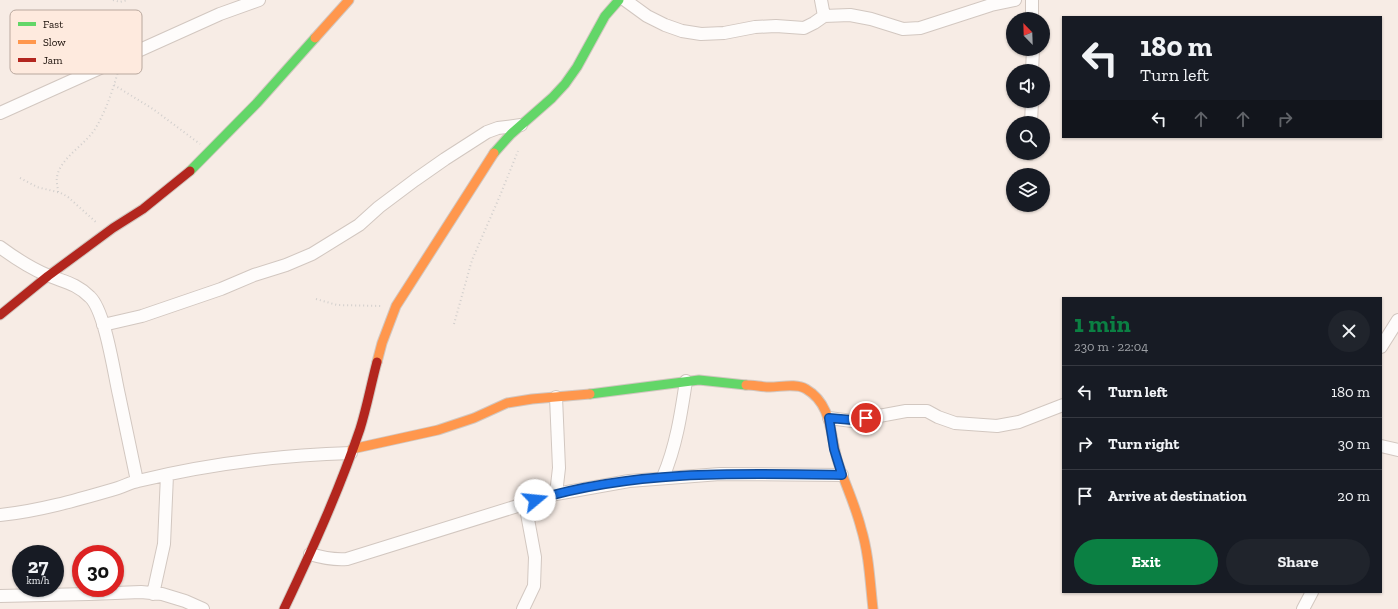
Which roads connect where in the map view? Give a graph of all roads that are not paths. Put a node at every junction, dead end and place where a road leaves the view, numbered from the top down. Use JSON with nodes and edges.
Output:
{"nodes":[{"id":1,"x":259,"y":0,"type":"edge"},
{"id":2,"x":350,"y":0,"type":"edge"},
{"id":3,"x":619,"y":0,"type":"edge"},
{"id":4,"x":625,"y":0,"type":"edge"},
{"id":5,"x":821,"y":0,"type":"edge"},
{"id":6,"x":1015,"y":0,"type":"edge"},
{"id":7,"x":1032,"y":0,"type":"edge"},
{"id":8,"x":1032,"y":12,"type":"edge"},
{"id":9,"x":824,"y":16,"type":"junction"},
{"id":10,"x":142,"y":49,"type":"edge"},
{"id":11,"x":87,"y":74,"type":"edge"},
{"id":12,"x":0,"y":113,"type":"edge"},
{"id":13,"x":521,"y":125,"type":"junction"},
{"id":14,"x":0,"y":247,"type":"edge"},
{"id":15,"x":48,"y":276,"type":"junction"},
{"id":16,"x":0,"y":315,"type":"edge"},
{"id":17,"x":1398,"y":320,"type":"edge"},
{"id":18,"x":103,"y":325,"type":"junction"},
{"id":19,"x":1382,"y":345,"type":"edge"},
{"id":20,"x":686,"y":381,"type":"junction"},
{"id":21,"x":556,"y":397,"type":"junction"},
{"id":22,"x":1062,"y":405,"type":"edge"},
{"id":23,"x":829,"y":418,"type":"junction"},
{"id":24,"x":1382,"y":446,"type":"edge"},
{"id":25,"x":1398,"y":450,"type":"edge"},
{"id":26,"x":352,"y":451,"type":"junction"},
{"id":27,"x":166,"y":475,"type":"junction"},
{"id":28,"x":842,"y":475,"type":"junction"},
{"id":29,"x":663,"y":477,"type":"junction"},
{"id":30,"x":137,"y":481,"type":"junction"},
{"id":31,"x":556,"y":494,"type":"junction"},
{"id":32,"x":525,"y":503,"type":"junction"},
{"id":33,"x":0,"y":515,"type":"edge"},
{"id":34,"x":310,"y":554,"type":"junction"},
{"id":35,"x":1311,"y":593,"type":"edge"},
{"id":36,"x":153,"y":594,"type":"junction"},
{"id":37,"x":0,"y":596,"type":"edge"},
{"id":38,"x":203,"y":609,"type":"edge"},
{"id":39,"x":284,"y":609,"type":"edge"},
{"id":40,"x":523,"y":609,"type":"edge"},
{"id":41,"x":873,"y":609,"type":"edge"},
{"id":42,"x":1303,"y":609,"type":"edge"}],
"edges":[{"from":1,"to":10,"type":"street"},
{"from":2,"to":15,"type":"street"},
{"from":3,"to":13,"type":"street"},
{"from":4,"to":9,"type":"street"},
{"from":5,"to":9,"type":"street"},
{"from":6,"to":9,"type":"street"},
{"from":7,"to":8,"type":"street"},
{"from":11,"to":12,"type":"street"},
{"from":13,"to":18,"type":"street"},
{"from":13,"to":26,"type":"street"},
{"from":14,"to":15,"type":"street"},
{"from":15,"to":16,"type":"street"},
{"from":15,"to":18,"type":"street"},
{"from":17,"to":19,"type":"street"},
{"from":18,"to":30,"type":"street"},
{"from":20,"to":21,"type":"street"},
{"from":20,"to":23,"type":"street"},
{"from":20,"to":29,"type":"street"},
{"from":21,"to":26,"type":"street"},
{"from":21,"to":31,"type":"street"},
{"from":22,"to":23,"type":"street"},
{"from":23,"to":28,"type":"street"},
{"from":24,"to":25,"type":"street"},
{"from":26,"to":27,"type":"street"},
{"from":26,"to":34,"type":"street"},
{"from":27,"to":30,"type":"street"},
{"from":27,"to":36,"type":"street"},
{"from":28,"to":29,"type":"street"},
{"from":28,"to":41,"type":"street"},
{"from":29,"to":31,"type":"street"},
{"from":30,"to":33,"type":"street"},
{"from":31,"to":32,"type":"street"},
{"from":32,"to":34,"type":"street"},
{"from":32,"to":40,"type":"street"},
{"from":34,"to":39,"type":"street"},
{"from":35,"to":42,"type":"street"},
{"from":36,"to":37,"type":"street"},
{"from":36,"to":38,"type":"street"}]}
